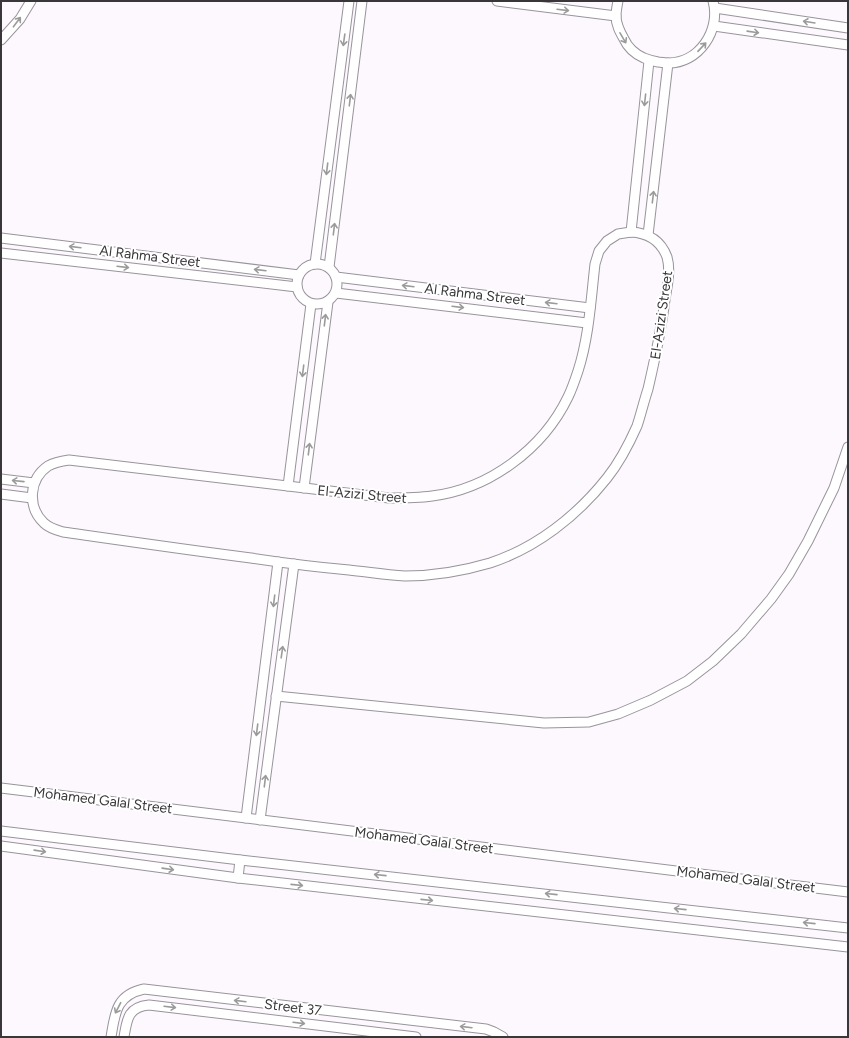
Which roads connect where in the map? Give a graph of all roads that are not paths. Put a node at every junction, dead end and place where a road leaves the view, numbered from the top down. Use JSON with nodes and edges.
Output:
{"nodes":[{"id":1,"x":31,"y":1,"type":"edge"},
{"id":2,"x":349,"y":1,"type":"edge"},
{"id":3,"x":362,"y":1,"type":"edge"},
{"id":4,"x":497,"y":1,"type":"edge"},
{"id":5,"x":618,"y":1,"type":"edge"},
{"id":6,"x":714,"y":5,"type":"edge"},
{"id":7,"x":616,"y":16,"type":"junction"},
{"id":8,"x":714,"y":26,"type":"junction"},
{"id":9,"x":848,"y":28,"type":"edge"},
{"id":10,"x":1,"y":40,"type":"edge"},
{"id":11,"x":848,"y":45,"type":"edge"},
{"id":12,"x":649,"y":61,"type":"junction"},
{"id":13,"x":668,"y":63,"type":"junction"},
{"id":14,"x":631,"y":232,"type":"junction"},
{"id":15,"x":648,"y":235,"type":"junction"},
{"id":16,"x":1,"y":238,"type":"edge"},
{"id":17,"x":1,"y":253,"type":"edge"},
{"id":18,"x":315,"y":264,"type":"junction"},
{"id":19,"x":329,"y":268,"type":"junction"},
{"id":20,"x":299,"y":275,"type":"junction"},
{"id":21,"x":336,"y":277,"type":"junction"},
{"id":22,"x":297,"y":287,"type":"junction"},
{"id":23,"x":336,"y":293,"type":"junction"},
{"id":24,"x":328,"y":302,"type":"junction"},
{"id":25,"x":311,"y":304,"type":"junction"},
{"id":26,"x":590,"y":308,"type":"junction"},
{"id":27,"x":587,"y":323,"type":"junction"},
{"id":28,"x":848,"y":447,"type":"edge"},
{"id":29,"x":1,"y":479,"type":"edge"},
{"id":30,"x":34,"y":483,"type":"junction"},
{"id":31,"x":288,"y":486,"type":"junction"},
{"id":32,"x":304,"y":488,"type":"junction"},
{"id":33,"x":1,"y":494,"type":"edge"},
{"id":34,"x":32,"y":498,"type":"junction"},
{"id":35,"x":278,"y":562,"type":"junction"},
{"id":36,"x":294,"y":564,"type":"junction"},
{"id":37,"x":276,"y":696,"type":"junction"},
{"id":38,"x":1,"y":788,"type":"edge"},
{"id":39,"x":246,"y":818,"type":"junction"},
{"id":40,"x":260,"y":820,"type":"junction"},
{"id":41,"x":1,"y":831,"type":"edge"},
{"id":42,"x":1,"y":846,"type":"edge"},
{"id":43,"x":240,"y":860,"type":"junction"},
{"id":44,"x":238,"y":878,"type":"junction"},
{"id":45,"x":848,"y":892,"type":"edge"},
{"id":46,"x":848,"y":928,"type":"edge"},
{"id":47,"x":848,"y":947,"type":"edge"},
{"id":48,"x":334,"y":1012,"type":"junction"},
{"id":49,"x":333,"y":1027,"type":"junction"},
{"id":50,"x":111,"y":1037,"type":"edge"},
{"id":51,"x":124,"y":1037,"type":"edge"},
{"id":52,"x":416,"y":1037,"type":"edge"},
{"id":53,"x":503,"y":1037,"type":"edge"}],
"edges":[{"from":10,"to":1,"type":"street","one_way":true},
{"from":2,"to":18,"type":"street","one_way":true},
{"from":19,"to":3,"type":"street","one_way":true},
{"from":4,"to":7,"type":"street","one_way":true},
{"from":5,"to":7,"type":"street"},
{"from":6,"to":8,"type":"street"},
{"from":9,"to":6,"type":"street","one_way":true},
{"from":7,"to":12,"type":"street","one_way":true},
{"from":8,"to":11,"type":"street","one_way":true},
{"from":13,"to":8,"type":"street","one_way":true},
{"from":12,"to":13,"type":"street"},
{"from":12,"to":14,"type":"street","one_way":true},
{"from":15,"to":13,"type":"street","one_way":true},
{"from":14,"to":15,"type":"street","name":"El-Azizi Street"},
{"from":14,"to":26,"type":"street","name":"El-Azizi Street"},
{"from":15,"to":36,"type":"street","name":"El-Azizi Street"},
{"from":20,"to":16,"type":"street","name":"Al Rahma Street","one_way":true},
{"from":17,"to":22,"type":"street","name":"Al Rahma Street","one_way":true},
{"from":18,"to":19,"type":"street"},
{"from":18,"to":20,"type":"street"},
{"from":19,"to":21,"type":"street"},
{"from":20,"to":22,"type":"street"},
{"from":21,"to":23,"type":"street"},
{"from":26,"to":21,"type":"street","name":"Al Rahma Street","one_way":true},
{"from":22,"to":25,"type":"street"},
{"from":23,"to":24,"type":"street"},
{"from":23,"to":27,"type":"street","name":"Al Rahma Street","one_way":true},
{"from":24,"to":25,"type":"street"},
{"from":32,"to":24,"type":"street","one_way":true},
{"from":25,"to":31,"type":"street","one_way":true},
{"from":26,"to":27,"type":"street","name":"El-Azizi Street"},
{"from":27,"to":32,"type":"street","name":"El-Azizi Street"},
{"from":28,"to":37,"type":"street"},
{"from":30,"to":29,"type":"street","one_way":true},
{"from":30,"to":31,"type":"street","name":"El-Azizi Street"},
{"from":30,"to":34,"type":"street","name":"El-Azizi Street"},
{"from":31,"to":32,"type":"street","name":"El-Azizi Street"},
{"from":33,"to":34,"type":"street"},
{"from":34,"to":35,"type":"street","name":"El-Azizi Street"},
{"from":35,"to":36,"type":"street","name":"El-Azizi Street"},
{"from":35,"to":39,"type":"street","one_way":true},
{"from":37,"to":36,"type":"street","one_way":true},
{"from":40,"to":37,"type":"street","one_way":true},
{"from":38,"to":39,"type":"street","name":"Mohamed Galal Street"},
{"from":39,"to":40,"type":"street","name":"Mohamed Galal Street"},
{"from":40,"to":45,"type":"street","name":"Mohamed Galal Street"},
{"from":41,"to":43,"type":"street"},
{"from":42,"to":44,"type":"street","one_way":true},
{"from":43,"to":44,"type":"street"},
{"from":46,"to":43,"type":"street","one_way":true},
{"from":44,"to":47,"type":"street","one_way":true},
{"from":48,"to":49,"type":"street"},
{"from":48,"to":50,"type":"street","name":"Street 37","one_way":true},
{"from":53,"to":48,"type":"street","name":"Street 37","one_way":true},
{"from":51,"to":49,"type":"street","name":"Street 37","one_way":true},
{"from":49,"to":52,"type":"street","name":"Street 37"}]}
